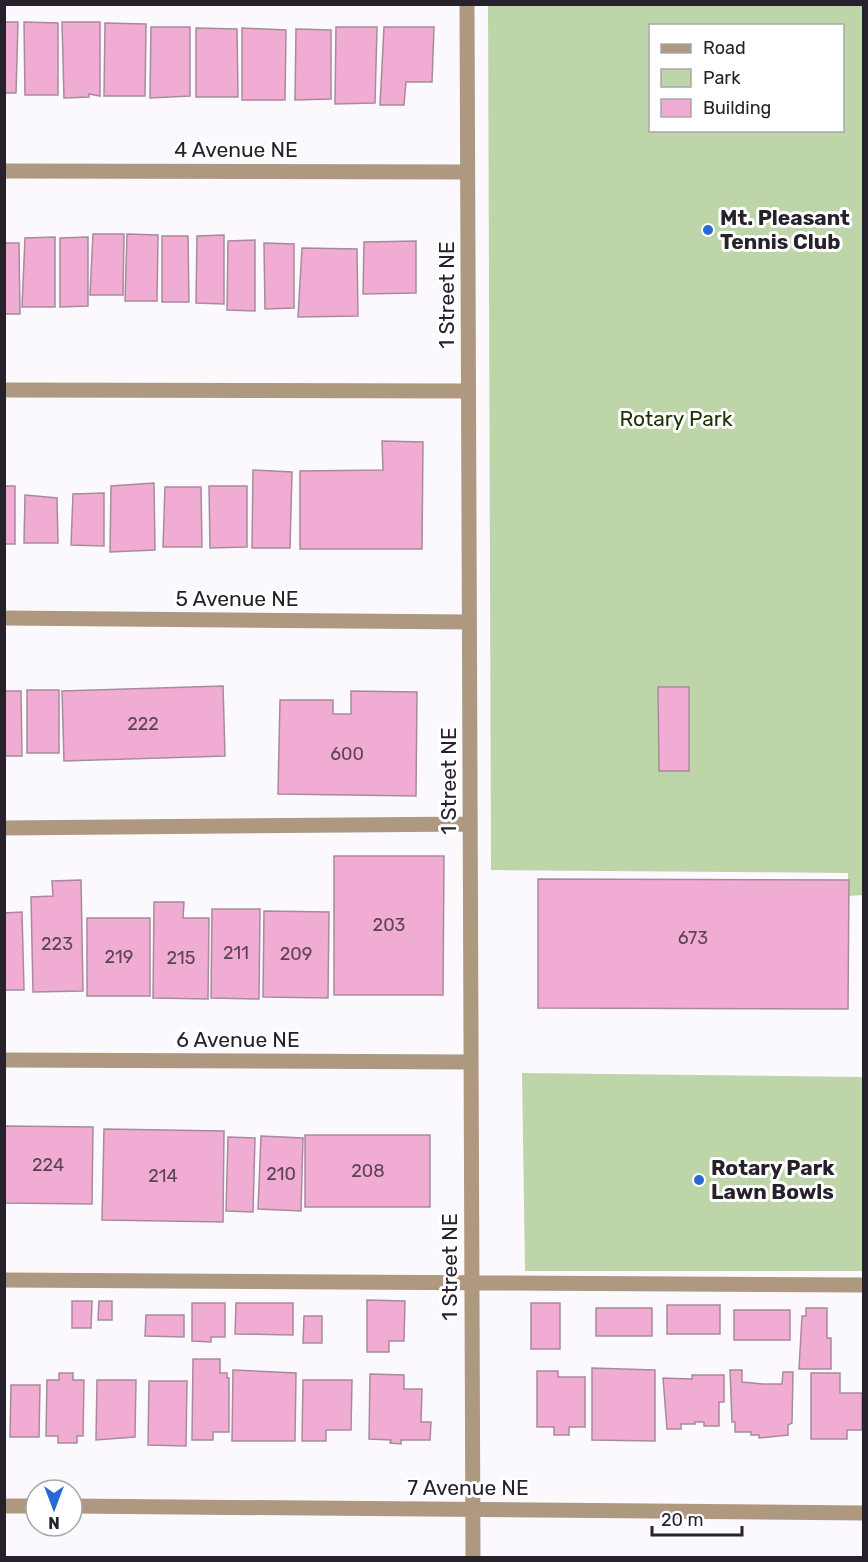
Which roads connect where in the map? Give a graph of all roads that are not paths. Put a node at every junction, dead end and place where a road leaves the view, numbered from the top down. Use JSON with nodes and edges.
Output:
{"nodes":[{"id":1,"x":467,"y":4,"type":"edge"},
{"id":2,"x":4,"y":171,"type":"edge"},
{"id":3,"x":467,"y":172,"type":"junction"},
{"id":4,"x":4,"y":390,"type":"edge"},
{"id":5,"x":468,"y":391,"type":"junction"},
{"id":6,"x":4,"y":618,"type":"edge"},
{"id":7,"x":469,"y":622,"type":"junction"},
{"id":8,"x":470,"y":825,"type":"junction"},
{"id":9,"x":4,"y":828,"type":"edge"},
{"id":10,"x":4,"y":1060,"type":"edge"},
{"id":11,"x":471,"y":1062,"type":"junction"},
{"id":12,"x":4,"y":1280,"type":"edge"},
{"id":13,"x":472,"y":1285,"type":"junction"},
{"id":14,"x":864,"y":1286,"type":"edge"},
{"id":15,"x":4,"y":1506,"type":"edge"},
{"id":16,"x":24,"y":1506,"type":"edge"},
{"id":17,"x":84,"y":1506,"type":"edge"},
{"id":18,"x":472,"y":1509,"type":"junction"},
{"id":19,"x":864,"y":1513,"type":"edge"},
{"id":20,"x":472,"y":1557,"type":"edge"}],
"edges":[{"from":1,"to":3,"type":"street","name":"1 Street NE"},
{"from":2,"to":3,"type":"street","name":"4 Avenue NE"},
{"from":3,"to":5,"type":"street","name":"1 Street NE"},
{"from":4,"to":5,"type":"street"},
{"from":5,"to":7,"type":"street","name":"1 Street NE"},
{"from":6,"to":7,"type":"street","name":"5 Avenue NE"},
{"from":7,"to":8,"type":"street","name":"1 Street NE"},
{"from":8,"to":9,"type":"street"},
{"from":8,"to":11,"type":"street","name":"1 Street NE"},
{"from":10,"to":11,"type":"street","name":"6 Avenue NE"},
{"from":11,"to":13,"type":"street","name":"1 Street NE"},
{"from":12,"to":13,"type":"street"},
{"from":13,"to":14,"type":"street"},
{"from":13,"to":18,"type":"street","name":"1 Street NE"},
{"from":15,"to":16,"type":"street"},
{"from":17,"to":18,"type":"street","name":"7 Avenue NE"},
{"from":18,"to":19,"type":"street","name":"7 Avenue NE"},
{"from":18,"to":20,"type":"street","name":"1 Street NE"}]}
